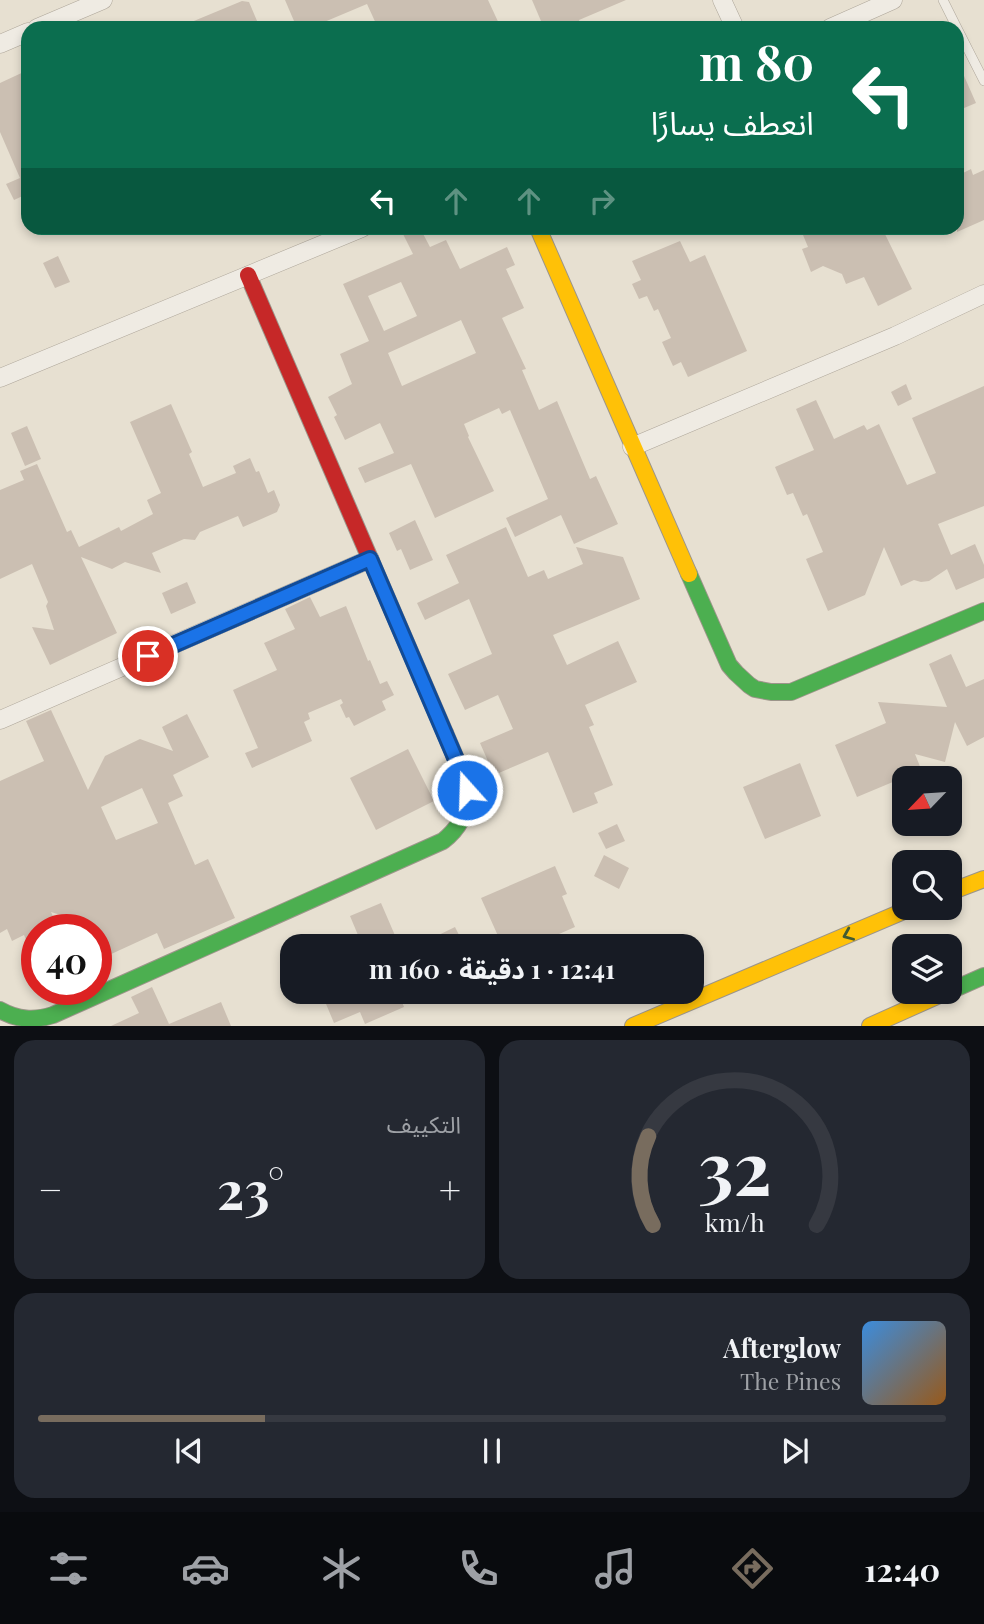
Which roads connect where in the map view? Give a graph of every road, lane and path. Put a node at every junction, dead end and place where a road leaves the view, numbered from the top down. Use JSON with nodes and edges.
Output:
{"nodes":[{"id":1,"x":102,"y":0,"type":"edge"},
{"id":2,"x":722,"y":0,"type":"edge"},
{"id":3,"x":893,"y":0,"type":"edge"},
{"id":4,"x":943,"y":0,"type":"edge"},
{"id":5,"x":867,"y":5,"type":"edge"},
{"id":6,"x":53,"y":21,"type":"edge"},
{"id":7,"x":731,"y":21,"type":"edge"},
{"id":8,"x":841,"y":21,"type":"edge"},
{"id":9,"x":954,"y":21,"type":"edge"},
{"id":10,"x":21,"y":35,"type":"edge"},
{"id":11,"x":964,"y":42,"type":"edge"},
{"id":12,"x":0,"y":44,"type":"edge"},
{"id":13,"x":984,"y":81,"type":"edge"},
{"id":14,"x":345,"y":235,"type":"edge"},
{"id":15,"x":541,"y":235,"type":"edge"},
{"id":16,"x":248,"y":275,"type":"junction"},
{"id":17,"x":984,"y":294,"type":"edge"},
{"id":18,"x":0,"y":378,"type":"edge"},
{"id":19,"x":632,"y":447,"type":"junction"},
{"id":20,"x":370,"y":559,"type":"junction"},
{"id":21,"x":984,"y":611,"type":"edge"},
{"id":22,"x":0,"y":720,"type":"edge"},
{"id":23,"x":984,"y":879,"type":"edge"},
{"id":24,"x":962,"y":887,"type":"edge"},
{"id":25,"x":892,"y":916,"type":"edge"},
{"id":26,"x":984,"y":976,"type":"edge"},
{"id":27,"x":962,"y":985,"type":"edge"},
{"id":28,"x":919,"y":1004,"type":"edge"},
{"id":29,"x":0,"y":1010,"type":"edge"},
{"id":30,"x":633,"y":1026,"type":"edge"},
{"id":31,"x":870,"y":1026,"type":"edge"}],
"edges":[{"from":1,"to":6,"type":"street"},
{"from":2,"to":7,"type":"street"},
{"from":3,"to":5,"type":"street"},
{"from":4,"to":9,"type":"lane"},
{"from":5,"to":8,"type":"street"},
{"from":10,"to":12,"type":"street"},
{"from":11,"to":13,"type":"lane"},
{"from":14,"to":16,"type":"street"},
{"from":15,"to":19,"type":"main road"},
{"from":16,"to":18,"type":"street"},
{"from":16,"to":20,"type":"main road"},
{"from":17,"to":19,"type":"street"},
{"from":19,"to":21,"type":"main road"},
{"from":20,"to":22,"type":"street"},
{"from":20,"to":29,"type":"main road"},
{"from":23,"to":24,"type":"main road"},
{"from":25,"to":30,"type":"main road","one_way":true},
{"from":26,"to":27,"type":"main road"},
{"from":28,"to":31,"type":"main road"}]}
